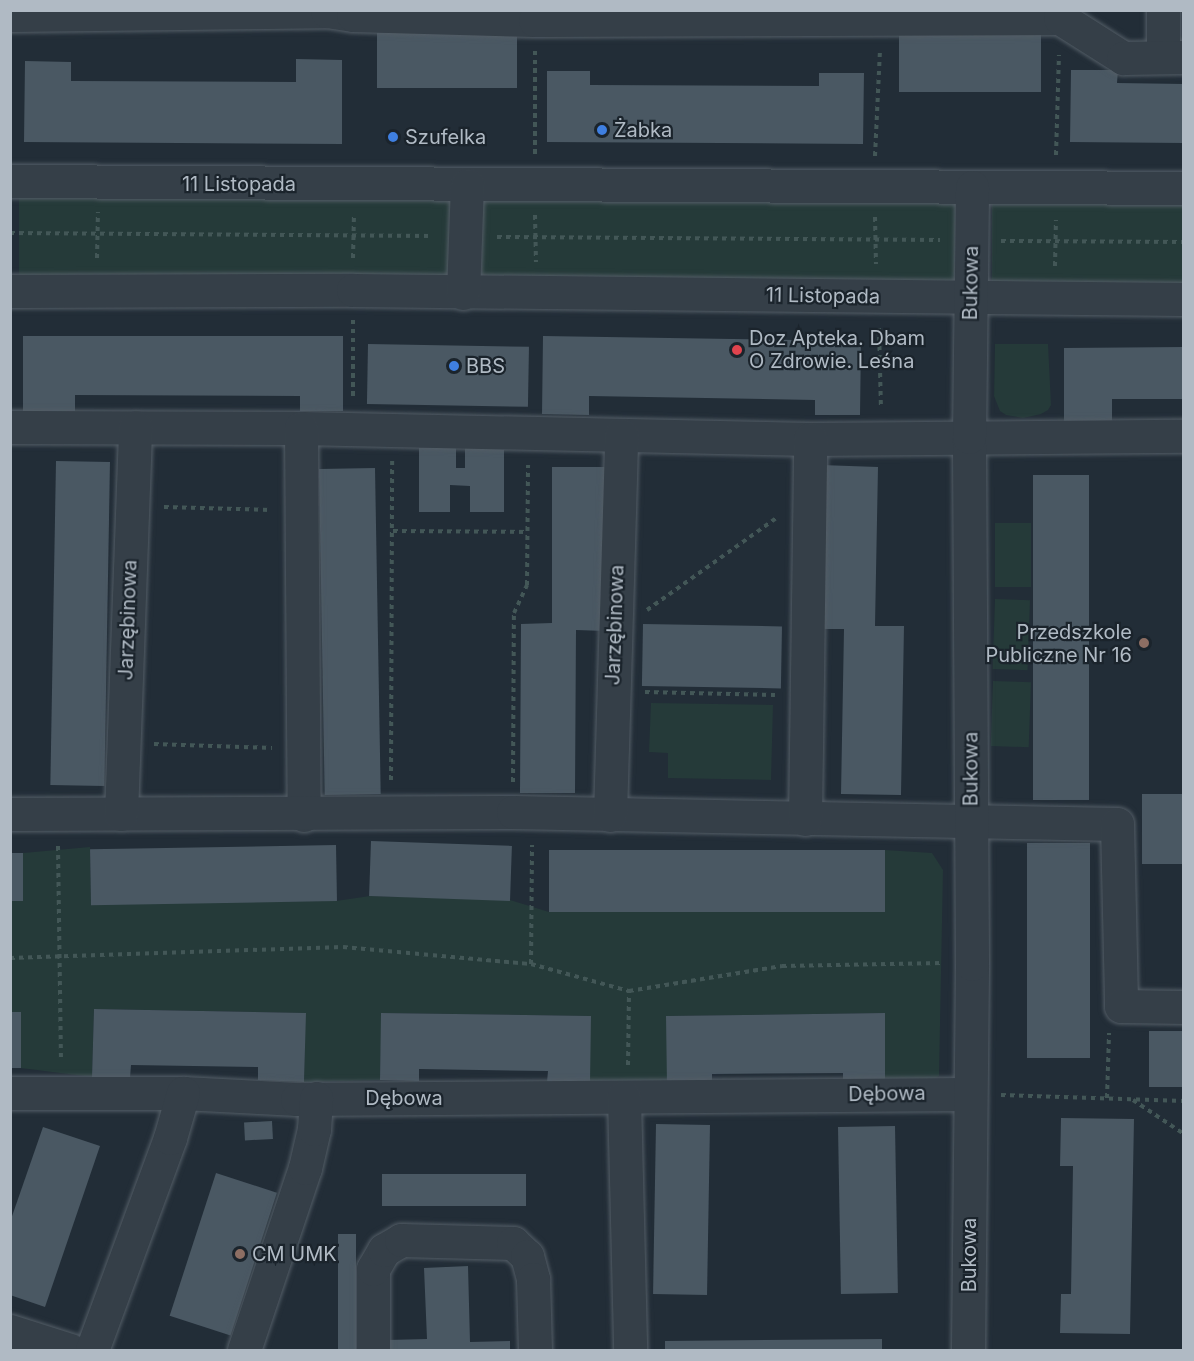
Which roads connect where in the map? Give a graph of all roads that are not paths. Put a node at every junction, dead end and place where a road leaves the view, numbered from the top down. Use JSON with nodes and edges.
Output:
{"nodes":[{"id":1,"x":1163,"y":10,"type":"edge"},
{"id":2,"x":157,"y":11,"type":"edge"},
{"id":3,"x":327,"y":11,"type":"edge"},
{"id":4,"x":660,"y":14,"type":"edge"},
{"id":5,"x":727,"y":14,"type":"edge"},
{"id":6,"x":1060,"y":14,"type":"edge"},
{"id":7,"x":10,"y":15,"type":"edge"},
{"id":8,"x":882,"y":15,"type":"edge"},
{"id":9,"x":1173,"y":57,"type":"edge"},
{"id":10,"x":10,"y":181,"type":"edge"},
{"id":11,"x":467,"y":185,"type":"junction"},
{"id":12,"x":972,"y":187,"type":"junction"},
{"id":13,"x":1184,"y":188,"type":"edge"},
{"id":14,"x":10,"y":291,"type":"edge"},
{"id":15,"x":463,"y":292,"type":"junction"},
{"id":16,"x":971,"y":298,"type":"junction"},
{"id":17,"x":1184,"y":299,"type":"edge"},
{"id":18,"x":10,"y":427,"type":"edge"},
{"id":19,"x":135,"y":427,"type":"junction"},
{"id":20,"x":301,"y":428,"type":"junction"},
{"id":21,"x":621,"y":435,"type":"junction"},
{"id":22,"x":1184,"y":436,"type":"edge"},
{"id":23,"x":969,"y":437,"type":"junction"},
{"id":24,"x":810,"y":439,"type":"junction"},
{"id":25,"x":10,"y":814,"type":"edge"},
{"id":26,"x":121,"y":814,"type":"junction"},
{"id":27,"x":304,"y":815,"type":"junction"},
{"id":28,"x":610,"y":815,"type":"junction"},
{"id":29,"x":805,"y":819,"type":"junction"},
{"id":30,"x":971,"y":823,"type":"junction"},
{"id":31,"x":1184,"y":1007,"type":"edge"},
{"id":32,"x":10,"y":1093,"type":"edge"},
{"id":33,"x":183,"y":1093,"type":"junction"},
{"id":34,"x":969,"y":1094,"type":"junction"},
{"id":35,"x":626,"y":1097,"type":"junction"},
{"id":36,"x":316,"y":1098,"type":"junction"},
{"id":37,"x":10,"y":1331,"type":"edge"},
{"id":38,"x":70,"y":1350,"type":"edge"},
{"id":39,"x":92,"y":1350,"type":"edge"},
{"id":40,"x":244,"y":1350,"type":"edge"},
{"id":41,"x":373,"y":1350,"type":"edge"},
{"id":42,"x":535,"y":1350,"type":"edge"},
{"id":43,"x":630,"y":1350,"type":"edge"},
{"id":44,"x":968,"y":1350,"type":"edge"}],
"edges":[{"from":1,"to":9,"type":"street"},
{"from":2,"to":3,"type":"street"},
{"from":2,"to":7,"type":"street"},
{"from":3,"to":4,"type":"street"},
{"from":4,"to":5,"type":"street"},
{"from":5,"to":8,"type":"street"},
{"from":6,"to":8,"type":"street"},
{"from":6,"to":9,"type":"street"},
{"from":10,"to":11,"type":"street","name":"11 Listopada"},
{"from":11,"to":12,"type":"street","name":"11 Listopada"},
{"from":11,"to":15,"type":"street"},
{"from":12,"to":13,"type":"street","name":"11 Listopada"},
{"from":12,"to":16,"type":"street","name":"Bukowa"},
{"from":14,"to":15,"type":"street","name":"11 Listopada"},
{"from":15,"to":16,"type":"street","name":"11 Listopada"},
{"from":16,"to":17,"type":"street","name":"11 Listopada"},
{"from":16,"to":23,"type":"street","name":"Bukowa"},
{"from":18,"to":19,"type":"street"},
{"from":19,"to":20,"type":"street"},
{"from":19,"to":26,"type":"street","name":"Jarzębinowa"},
{"from":20,"to":21,"type":"street"},
{"from":20,"to":27,"type":"street"},
{"from":21,"to":24,"type":"street"},
{"from":21,"to":28,"type":"street","name":"Jarzębinowa"},
{"from":22,"to":23,"type":"street"},
{"from":23,"to":24,"type":"street"},
{"from":23,"to":30,"type":"street","name":"Bukowa"},
{"from":24,"to":29,"type":"street"},
{"from":25,"to":26,"type":"street"},
{"from":26,"to":27,"type":"street"},
{"from":27,"to":28,"type":"street"},
{"from":28,"to":29,"type":"street"},
{"from":29,"to":30,"type":"street"},
{"from":30,"to":31,"type":"street"},
{"from":30,"to":34,"type":"street","name":"Bukowa"},
{"from":32,"to":33,"type":"street","name":"Dębowa"},
{"from":33,"to":36,"type":"street","name":"Dębowa"},
{"from":33,"to":39,"type":"street"},
{"from":34,"to":35,"type":"street","name":"Dębowa"},
{"from":34,"to":44,"type":"street","name":"Bukowa"},
{"from":35,"to":36,"type":"street","name":"Dębowa"},
{"from":35,"to":43,"type":"street"},
{"from":36,"to":40,"type":"street"},
{"from":37,"to":38,"type":"street"},
{"from":41,"to":42,"type":"street"}]}
